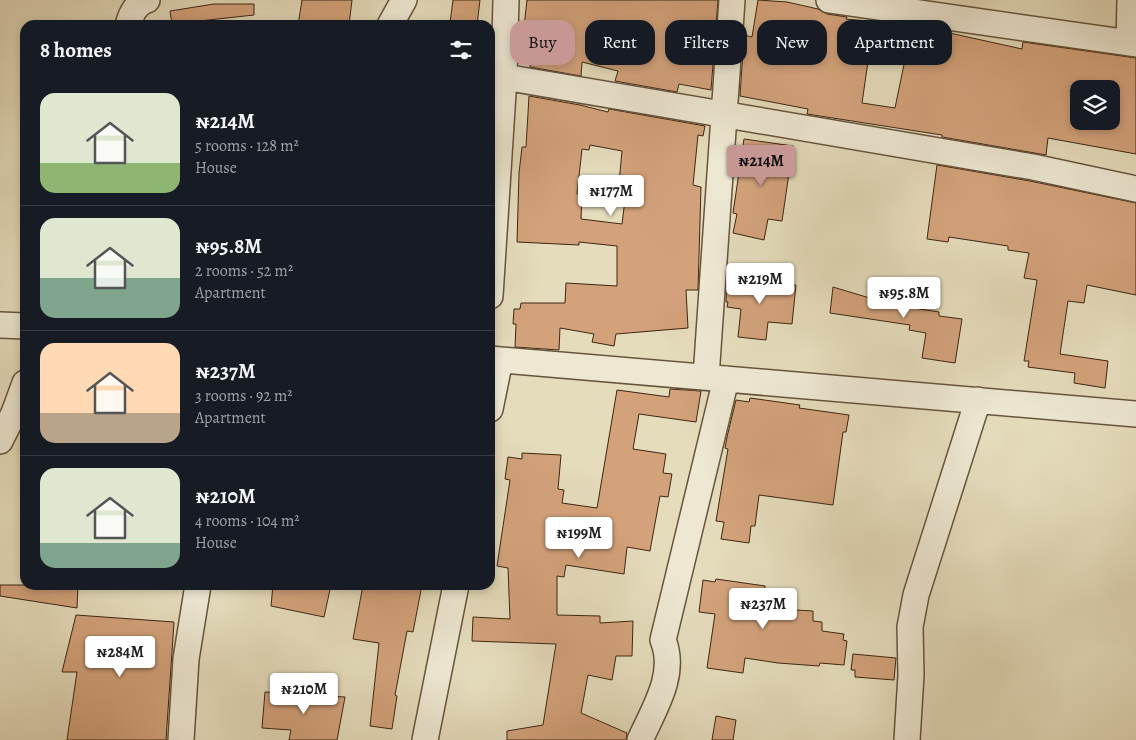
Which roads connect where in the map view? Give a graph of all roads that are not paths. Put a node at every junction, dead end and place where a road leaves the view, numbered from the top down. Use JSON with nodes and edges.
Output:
{"nodes":[{"id":1,"x":147,"y":0,"type":"edge"},
{"id":2,"x":404,"y":0,"type":"edge"},
{"id":3,"x":506,"y":0,"type":"edge"},
{"id":4,"x":732,"y":0,"type":"edge"},
{"id":5,"x":829,"y":0,"type":"edge"},
{"id":6,"x":1130,"y":0,"type":"edge"},
{"id":7,"x":129,"y":20,"type":"edge"},
{"id":8,"x":393,"y":20,"type":"edge"},
{"id":9,"x":1133,"y":43,"type":"edge"},
{"id":10,"x":504,"y":77,"type":"junction"},
{"id":11,"x":724,"y":113,"type":"junction"},
{"id":12,"x":1136,"y":189,"type":"edge"},
{"id":13,"x":495,"y":218,"type":"edge"},
{"id":14,"x":0,"y":324,"type":"edge"},
{"id":15,"x":20,"y":326,"type":"edge"},
{"id":16,"x":495,"y":360,"type":"edge"},
{"id":17,"x":716,"y":378,"type":"junction"},
{"id":18,"x":20,"y":397,"type":"edge"},
{"id":19,"x":978,"y":400,"type":"junction"},
{"id":20,"x":1136,"y":414,"type":"edge"},
{"id":21,"x":0,"y":441,"type":"edge"},
{"id":22,"x":197,"y":590,"type":"edge"},
{"id":23,"x":455,"y":590,"type":"edge"},
{"id":24,"x":182,"y":740,"type":"edge"},
{"id":25,"x":425,"y":740,"type":"edge"},
{"id":26,"x":640,"y":740,"type":"edge"},
{"id":27,"x":907,"y":740,"type":"edge"}],
"edges":[{"from":1,"to":7,"type":"street"},
{"from":2,"to":8,"type":"street"},
{"from":3,"to":10,"type":"street"},
{"from":4,"to":11,"type":"street"},
{"from":5,"to":9,"type":"street"},
{"from":6,"to":9,"type":"street"},
{"from":10,"to":11,"type":"street"},
{"from":10,"to":13,"type":"street"},
{"from":11,"to":12,"type":"street"},
{"from":11,"to":17,"type":"street"},
{"from":14,"to":15,"type":"street"},
{"from":16,"to":17,"type":"street"},
{"from":17,"to":19,"type":"street"},
{"from":17,"to":26,"type":"street"},
{"from":18,"to":21,"type":"street"},
{"from":19,"to":20,"type":"street"},
{"from":19,"to":27,"type":"street"},
{"from":22,"to":24,"type":"street"},
{"from":23,"to":25,"type":"street"}]}
